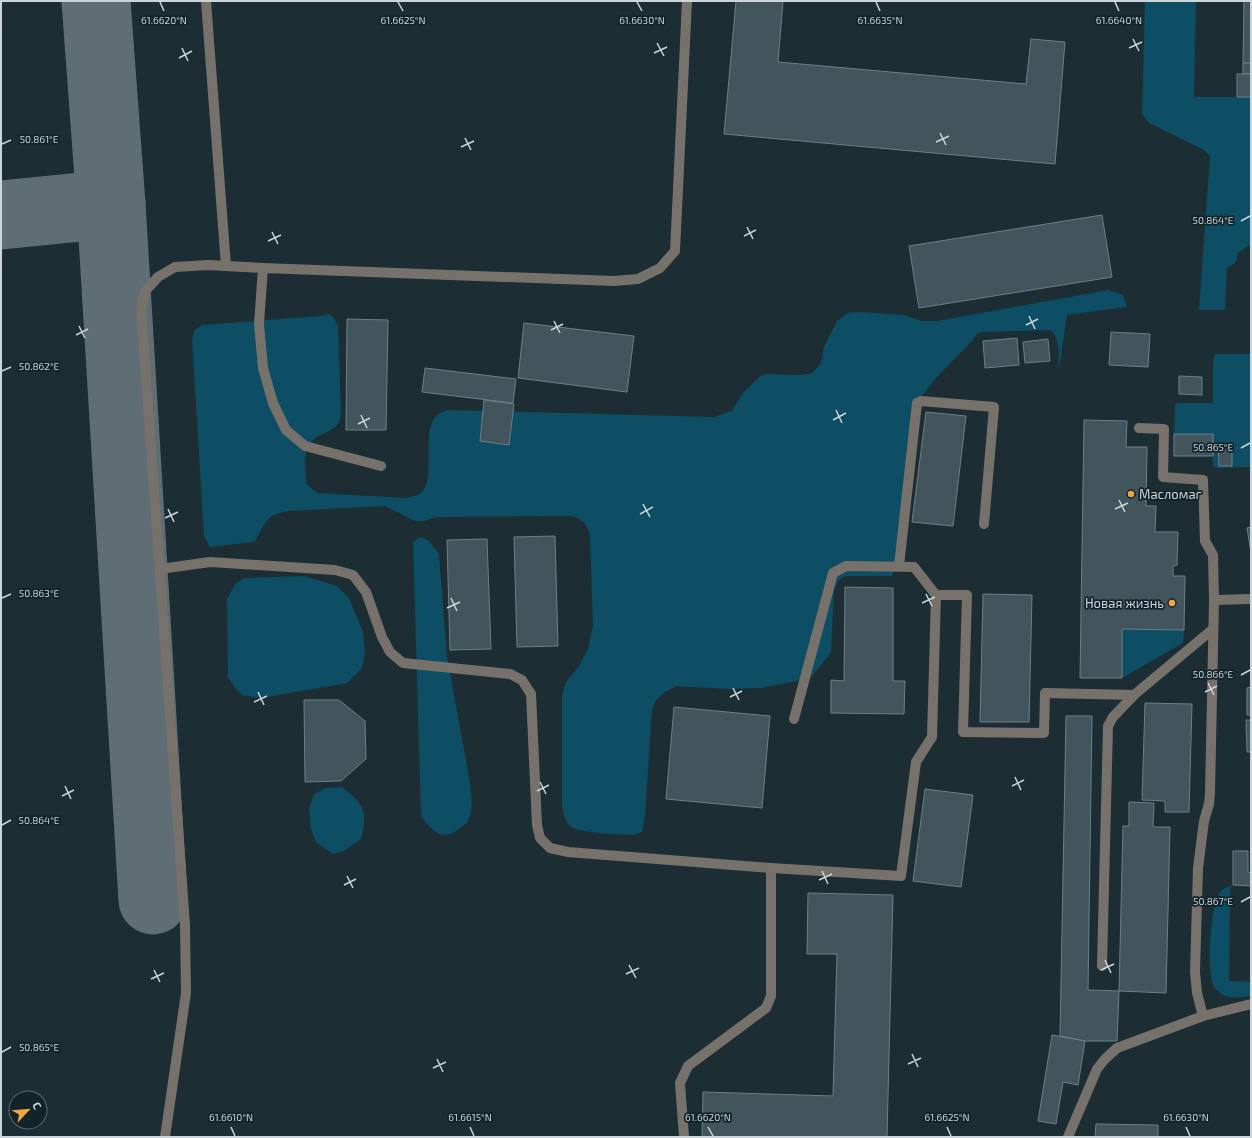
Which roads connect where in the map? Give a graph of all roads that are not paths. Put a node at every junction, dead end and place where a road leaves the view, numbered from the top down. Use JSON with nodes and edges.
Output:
{"nodes":[{"id":1,"x":206,"y":1,"type":"edge"},
{"id":2,"x":687,"y":1,"type":"edge"},
{"id":3,"x":226,"y":266,"type":"junction"},
{"id":4,"x":263,"y":268,"type":"junction"},
{"id":5,"x":1139,"y":428,"type":"dead end"},
{"id":6,"x":381,"y":466,"type":"dead end"},
{"id":7,"x":984,"y":524,"type":"dead end"},
{"id":8,"x":899,"y":566,"type":"junction"},
{"id":9,"x":160,"y":569,"type":"junction"},
{"id":10,"x":936,"y":595,"type":"junction"},
{"id":11,"x":1251,"y":599,"type":"edge"},
{"id":12,"x":1214,"y":600,"type":"junction"},
{"id":13,"x":1213,"y":629,"type":"junction"},
{"id":14,"x":1134,"y":695,"type":"junction"},
{"id":15,"x":794,"y":719,"type":"dead end"},
{"id":16,"x":771,"y":868,"type":"junction"},
{"id":17,"x":1102,"y":966,"type":"dead end"},
{"id":18,"x":1251,"y":1004,"type":"edge"},
{"id":19,"x":1203,"y":1016,"type":"junction"},
{"id":20,"x":165,"y":1137,"type":"edge"},
{"id":21,"x":684,"y":1137,"type":"edge"},
{"id":22,"x":1068,"y":1137,"type":"edge"}],
"edges":[{"from":1,"to":3,"type":"lane"},
{"from":2,"to":4,"type":"lane"},
{"from":3,"to":4,"type":"lane"},
{"from":3,"to":9,"type":"lane"},
{"from":4,"to":6,"type":"lane"},
{"from":5,"to":12,"type":"lane"},
{"from":7,"to":8,"type":"lane"},
{"from":8,"to":10,"type":"lane"},
{"from":8,"to":15,"type":"lane"},
{"from":9,"to":16,"type":"lane"},
{"from":9,"to":20,"type":"lane"},
{"from":10,"to":14,"type":"lane"},
{"from":10,"to":16,"type":"lane"},
{"from":11,"to":12,"type":"lane"},
{"from":12,"to":13,"type":"lane"},
{"from":13,"to":14,"type":"lane"},
{"from":13,"to":19,"type":"lane"},
{"from":14,"to":17,"type":"lane"},
{"from":16,"to":21,"type":"lane"},
{"from":18,"to":19,"type":"lane"},
{"from":19,"to":22,"type":"lane"}]}
